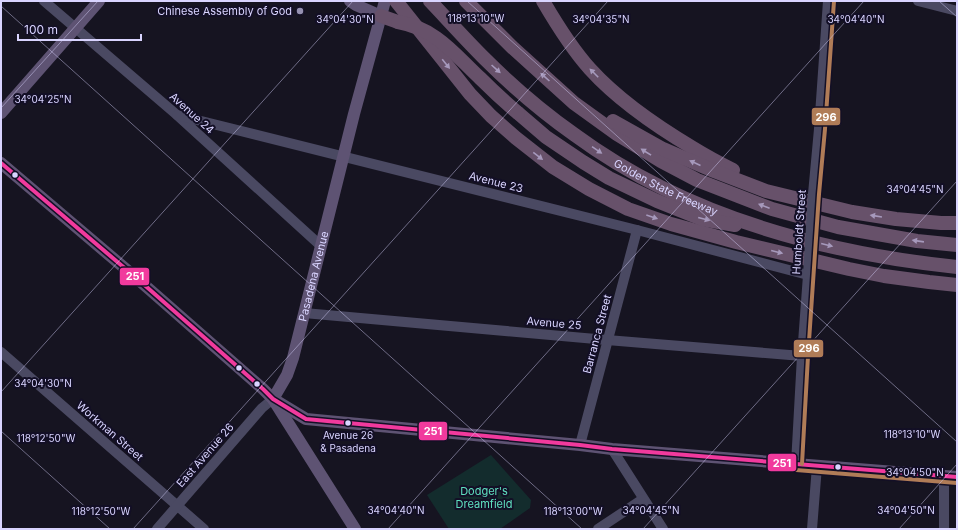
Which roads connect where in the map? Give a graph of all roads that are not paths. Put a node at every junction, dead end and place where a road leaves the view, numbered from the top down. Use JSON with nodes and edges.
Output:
{"nodes":[{"id":1,"x":44,"y":1,"type":"edge"},
{"id":2,"x":99,"y":1,"type":"edge"},
{"id":3,"x":350,"y":1,"type":"edge"},
{"id":4,"x":430,"y":1,"type":"edge"},
{"id":5,"x":466,"y":1,"type":"edge"},
{"id":6,"x":543,"y":1,"type":"edge"},
{"id":7,"x":828,"y":1,"type":"edge"},
{"id":8,"x":918,"y":1,"type":"edge"},
{"id":9,"x":387,"y":6,"type":"edge"},
{"id":10,"x":957,"y":11,"type":"edge"},
{"id":11,"x":75,"y":28,"type":"junction"},
{"id":12,"x":574,"y":103,"type":"junction"},
{"id":13,"x":1,"y":113,"type":"edge"},
{"id":14,"x":177,"y":115,"type":"junction"},
{"id":15,"x":344,"y":157,"type":"junction"},
{"id":16,"x":1,"y":163,"type":"edge"},
{"id":17,"x":797,"y":199,"type":"junction"},
{"id":18,"x":957,"y":223,"type":"edge"},
{"id":19,"x":637,"y":230,"type":"junction"},
{"id":20,"x":776,"y":233,"type":"junction"},
{"id":21,"x":957,"y":245,"type":"edge"},
{"id":22,"x":321,"y":246,"type":"junction"},
{"id":23,"x":957,"y":267,"type":"edge"},
{"id":24,"x":808,"y":275,"type":"junction"},
{"id":25,"x":929,"y":282,"type":"junction"},
{"id":26,"x":957,"y":285,"type":"edge"},
{"id":27,"x":957,"y":288,"type":"edge"},
{"id":28,"x":304,"y":313,"type":"junction"},
{"id":29,"x":607,"y":340,"type":"junction"},
{"id":30,"x":1,"y":352,"type":"edge"},
{"id":31,"x":802,"y":356,"type":"junction"},
{"id":32,"x":273,"y":399,"type":"junction"},
{"id":33,"x":580,"y":445,"type":"junction"},
{"id":34,"x":612,"y":449,"type":"junction"},
{"id":35,"x":796,"y":464,"type":"junction"},
{"id":36,"x":817,"y":466,"type":"junction"},
{"id":37,"x":944,"y":476,"type":"junction"},
{"id":38,"x":957,"y":477,"type":"edge"},
{"id":39,"x":643,"y":499,"type":"junction"},
{"id":40,"x":177,"y":506,"type":"junction"},
{"id":41,"x":157,"y":529,"type":"edge"},
{"id":42,"x":204,"y":529,"type":"edge"},
{"id":43,"x":355,"y":529,"type":"edge"},
{"id":44,"x":598,"y":529,"type":"edge"},
{"id":45,"x":663,"y":529,"type":"edge"},
{"id":46,"x":812,"y":529,"type":"edge"},
{"id":47,"x":944,"y":529,"type":"edge"}],
"edges":[{"from":1,"to":11,"type":"street","name":"Avenue 24"},
{"from":2,"to":11,"type":"main road"},
{"from":3,"to":9,"type":"main road"},
{"from":4,"to":20,"type":"highway","name":"Golden State Freeway","one_way":true},
{"from":12,"to":5,"type":"highway","name":"Golden State Freeway","one_way":true},
{"from":17,"to":6,"type":"highway","one_way":true},
{"from":7,"to":24,"type":"street","name":"Humboldt Street","bridge":true},
{"from":8,"to":10,"type":"street"},
{"from":9,"to":15,"type":"main road","name":"Pasadena Avenue"},
{"from":9,"to":20,"type":"highway","one_way":true,"bridge":true},
{"from":9,"to":25,"type":"highway","one_way":true},
{"from":11,"to":13,"type":"main road"},
{"from":11,"to":14,"type":"street","name":"Avenue 24"},
{"from":17,"to":12,"type":"highway","one_way":true},
{"from":21,"to":12,"type":"highway","name":"Golden State Freeway","one_way":true},
{"from":14,"to":15,"type":"street","name":"Avenue 23"},
{"from":14,"to":22,"type":"street","name":"Avenue 24"},
{"from":15,"to":19,"type":"street","name":"Avenue 23"},
{"from":15,"to":22,"type":"main road","name":"Pasadena Avenue"},
{"from":16,"to":32,"type":"main road"},
{"from":18,"to":17,"type":"highway","one_way":true},
{"from":19,"to":24,"type":"street","name":"Avenue 23"},
{"from":19,"to":29,"type":"street","name":"Barranca Street"},
{"from":20,"to":23,"type":"highway","name":"Golden State Freeway","one_way":true},
{"from":22,"to":28,"type":"main road","name":"Pasadena Avenue"},
{"from":24,"to":31,"type":"street","name":"Humboldt Street"},
{"from":25,"to":26,"type":"highway"},
{"from":25,"to":27,"type":"highway"},
{"from":28,"to":29,"type":"street","name":"Avenue 25"},
{"from":28,"to":32,"type":"main road","name":"Pasadena Avenue"},
{"from":29,"to":31,"type":"street","name":"Avenue 25"},
{"from":29,"to":33,"type":"street","name":"Barranca Street"},
{"from":30,"to":40,"type":"street","name":"Workman Street"},
{"from":31,"to":35,"type":"street","name":"Humboldt Street"},
{"from":32,"to":33,"type":"main road"},
{"from":32,"to":40,"type":"street","name":"East Avenue 26"},
{"from":32,"to":43,"type":"main road"},
{"from":33,"to":34,"type":"main road"},
{"from":34,"to":35,"type":"main road"},
{"from":34,"to":39,"type":"street"},
{"from":35,"to":36,"type":"main road"},
{"from":36,"to":37,"type":"main road"},
{"from":36,"to":46,"type":"street"},
{"from":37,"to":38,"type":"main road"},
{"from":37,"to":47,"type":"street"},
{"from":39,"to":44,"type":"street"},
{"from":39,"to":45,"type":"street"},
{"from":40,"to":41,"type":"street","name":"East Avenue 26"},
{"from":40,"to":42,"type":"street","name":"Workman Street"}]}
